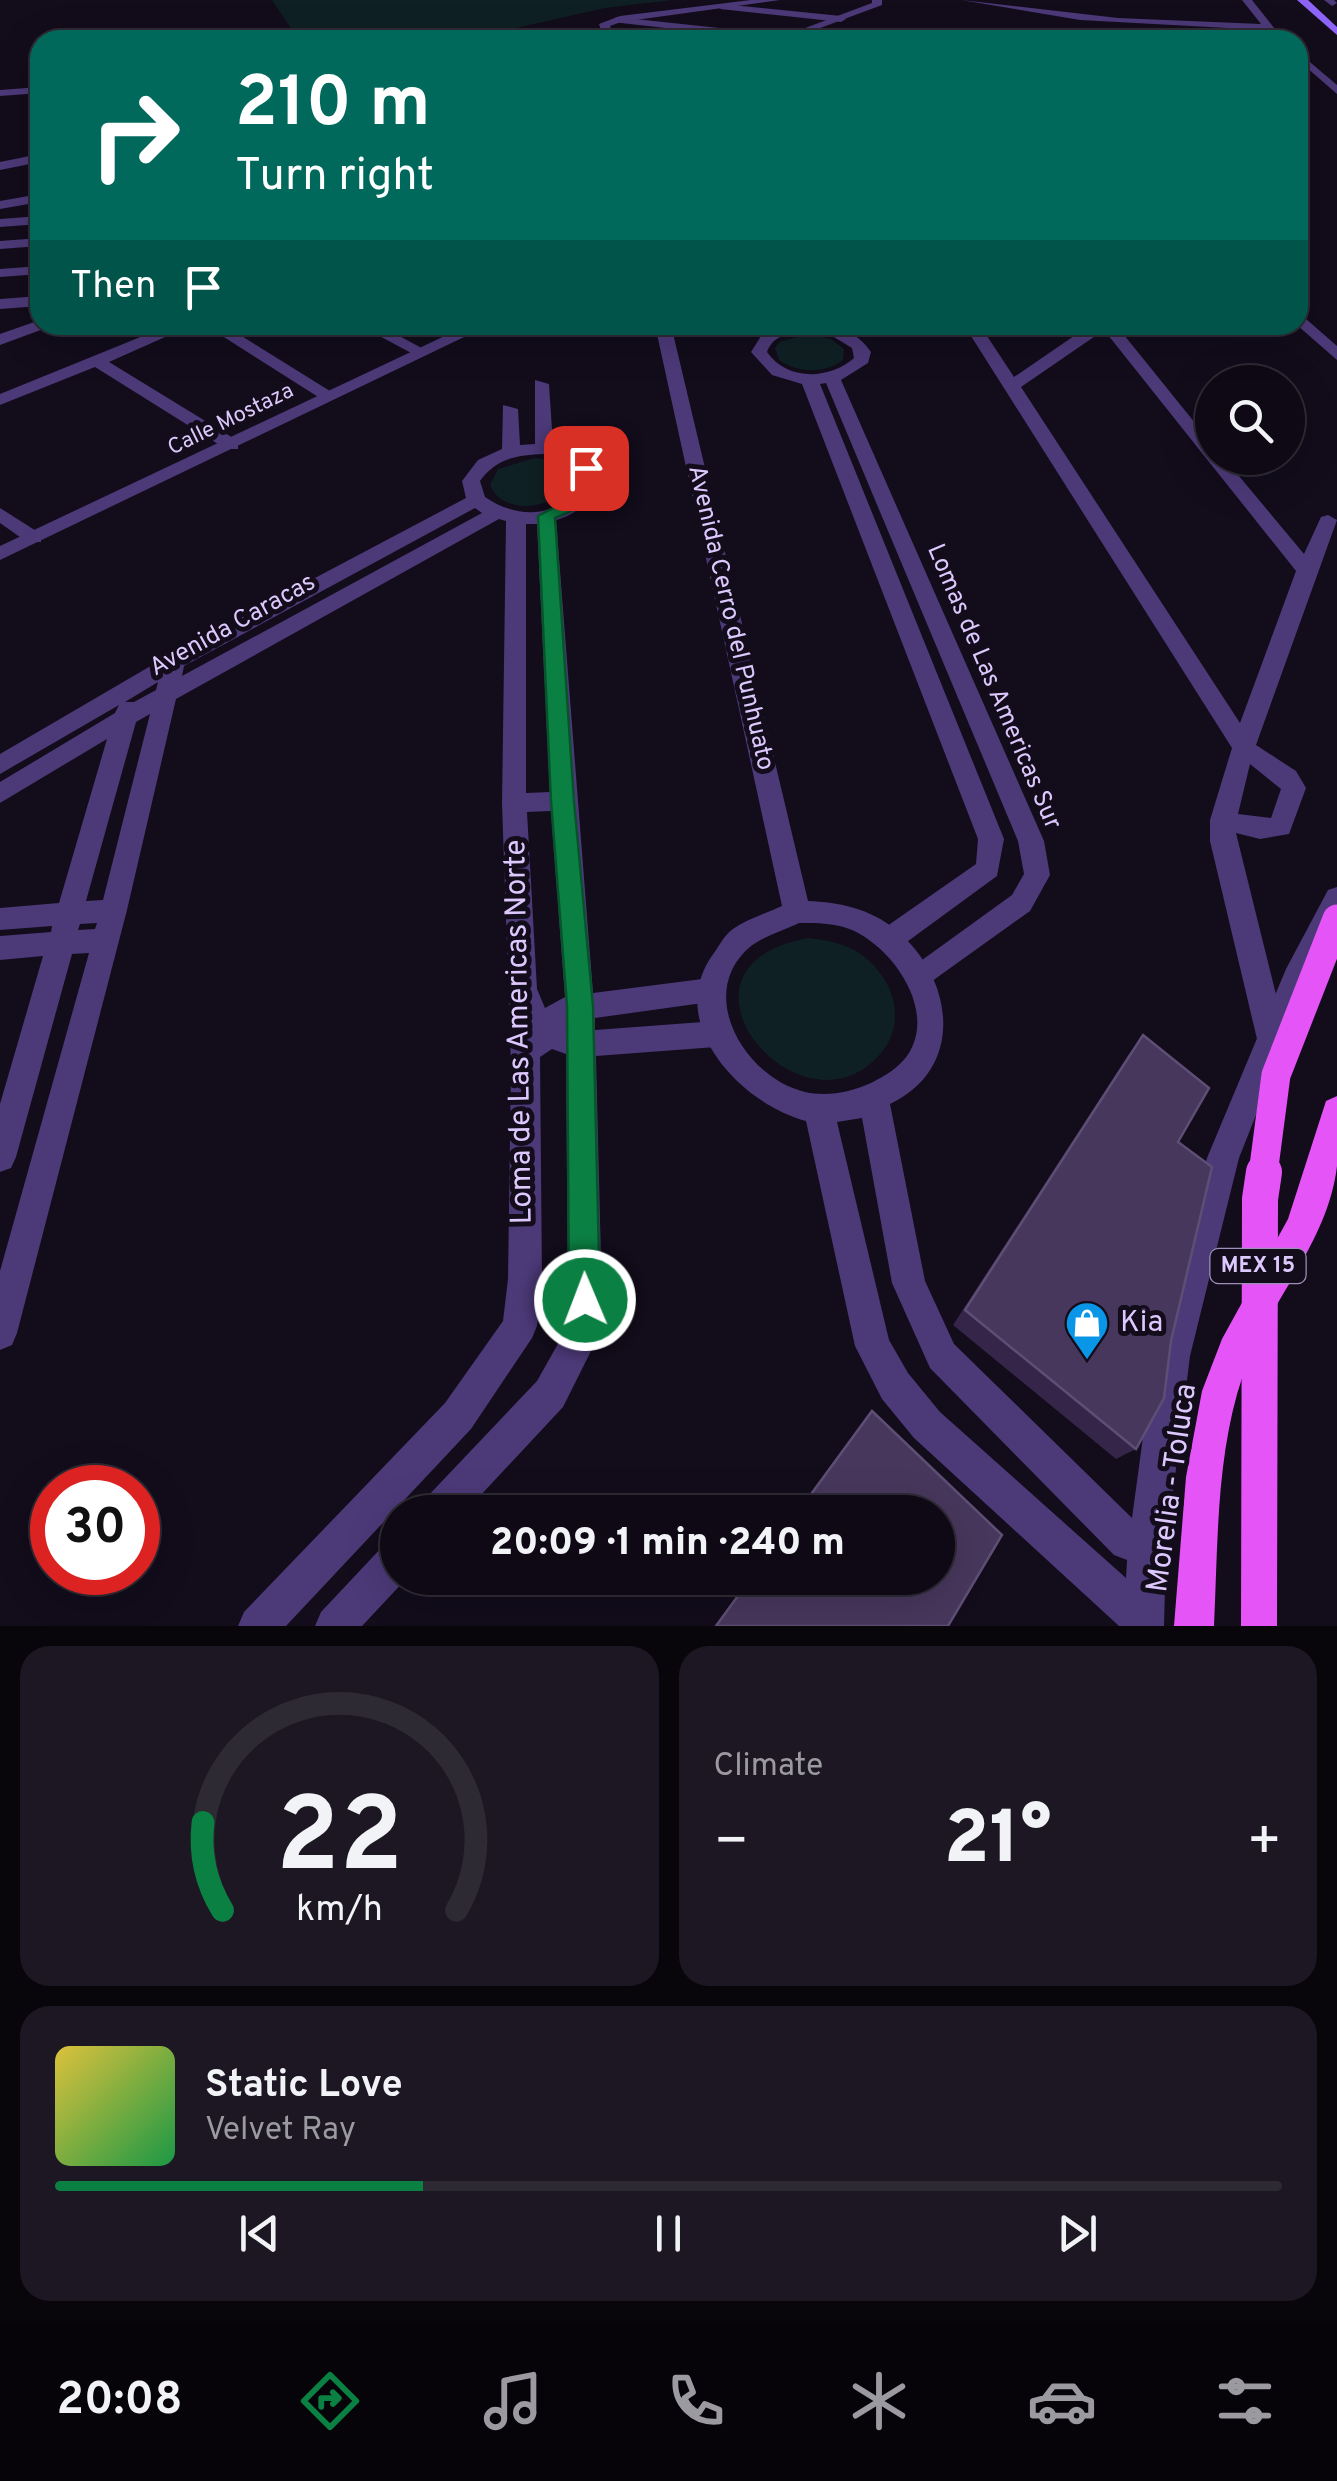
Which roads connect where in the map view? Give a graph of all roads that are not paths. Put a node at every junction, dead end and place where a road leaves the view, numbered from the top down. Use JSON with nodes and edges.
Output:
{"nodes":[{"id":1,"x":775,"y":0,"type":"edge"},
{"id":2,"x":877,"y":0,"type":"edge"},
{"id":3,"x":966,"y":0,"type":"edge"},
{"id":4,"x":1232,"y":0,"type":"edge"},
{"id":5,"x":1246,"y":0,"type":"edge"},
{"id":6,"x":1302,"y":0,"type":"edge"},
{"id":7,"x":723,"y":7,"type":"junction"},
{"id":8,"x":841,"y":19,"type":"junction"},
{"id":9,"x":616,"y":20,"type":"junction"},
{"id":10,"x":1144,"y":23,"type":"junction"},
{"id":11,"x":1267,"y":28,"type":"junction"},
{"id":12,"x":606,"y":30,"type":"edge"},
{"id":13,"x":703,"y":30,"type":"edge"},
{"id":14,"x":808,"y":30,"type":"edge"},
{"id":15,"x":1153,"y":30,"type":"edge"},
{"id":16,"x":1269,"y":30,"type":"edge"},
{"id":17,"x":1337,"y":32,"type":"edge"},
{"id":18,"x":1308,"y":64,"type":"edge"},
{"id":19,"x":30,"y":91,"type":"edge"},
{"id":20,"x":1337,"y":92,"type":"edge"},
{"id":21,"x":0,"y":93,"type":"edge"},
{"id":22,"x":30,"y":160,"type":"edge"},
{"id":23,"x":0,"y":166,"type":"edge"},
{"id":24,"x":30,"y":200,"type":"edge"},
{"id":25,"x":0,"y":205,"type":"edge"},
{"id":26,"x":30,"y":221,"type":"edge"},
{"id":27,"x":0,"y":223,"type":"edge"},
{"id":28,"x":30,"y":243,"type":"edge"},
{"id":29,"x":0,"y":246,"type":"edge"},
{"id":30,"x":30,"y":271,"type":"edge"},
{"id":31,"x":0,"y":273,"type":"edge"},
{"id":32,"x":30,"y":301,"type":"edge"},
{"id":33,"x":0,"y":304,"type":"edge"},
{"id":34,"x":1308,"y":308,"type":"edge"},
{"id":35,"x":1308,"y":326,"type":"edge"},
{"id":36,"x":30,"y":329,"type":"edge"},
{"id":37,"x":160,"y":335,"type":"edge"},
{"id":38,"x":229,"y":335,"type":"edge"},
{"id":39,"x":387,"y":335,"type":"edge"},
{"id":40,"x":459,"y":335,"type":"edge"},
{"id":41,"x":665,"y":335,"type":"edge"},
{"id":42,"x":770,"y":335,"type":"edge"},
{"id":43,"x":845,"y":335,"type":"edge"},
{"id":44,"x":1086,"y":335,"type":"edge"},
{"id":45,"x":1116,"y":335,"type":"edge"},
{"id":46,"x":979,"y":336,"type":"dead end"},
{"id":47,"x":1337,"y":337,"type":"edge"},
{"id":48,"x":0,"y":340,"type":"edge"},
{"id":49,"x":421,"y":352,"type":"junction"},
{"id":50,"x":1337,"y":355,"type":"edge"},
{"id":51,"x":96,"y":361,"type":"junction"},
{"id":52,"x":821,"y":378,"type":"junction"},
{"id":53,"x":541,"y":384,"type":"dead end"},
{"id":54,"x":1013,"y":385,"type":"junction"},
{"id":55,"x":330,"y":396,"type":"junction"},
{"id":56,"x":0,"y":400,"type":"edge"},
{"id":57,"x":510,"y":410,"type":"dead end"},
{"id":58,"x":1195,"y":433,"type":"edge"},
{"id":59,"x":232,"y":446,"type":"junction"},
{"id":60,"x":544,"y":449,"type":"junction"},
{"id":61,"x":511,"y":452,"type":"junction"},
{"id":62,"x":1229,"y":475,"type":"edge"},
{"id":63,"x":476,"y":500,"type":"junction"},
{"id":64,"x":0,"y":514,"type":"edge"},
{"id":65,"x":520,"y":516,"type":"junction"},
{"id":66,"x":1328,"y":520,"type":"dead end"},
{"id":67,"x":34,"y":538,"type":"junction"},
{"id":68,"x":0,"y":554,"type":"edge"},
{"id":69,"x":910,"y":559,"type":"junction"},
{"id":70,"x":882,"y":562,"type":"junction"},
{"id":71,"x":1306,"y":570,"type":"junction"},
{"id":72,"x":174,"y":662,"type":"junction"},
{"id":73,"x":167,"y":694,"type":"junction"},
{"id":74,"x":129,"y":703,"type":"junction"},
{"id":75,"x":1244,"y":748,"type":"junction"},
{"id":76,"x":0,"y":765,"type":"edge"},
{"id":77,"x":0,"y":794,"type":"edge"},
{"id":78,"x":562,"y":801,"type":"junction"},
{"id":79,"x":514,"y":803,"type":"junction"},
{"id":80,"x":1224,"y":820,"type":"junction"},
{"id":81,"x":1337,"y":898,"type":"edge"},
{"id":82,"x":114,"y":910,"type":"junction"},
{"id":83,"x":69,"y":912,"type":"junction"},
{"id":84,"x":797,"y":912,"type":"junction"},
{"id":85,"x":0,"y":919,"type":"edge"},
{"id":86,"x":1337,"y":919,"type":"edge"},
{"id":87,"x":890,"y":939,"type":"junction"},
{"id":88,"x":105,"y":940,"type":"junction"},
{"id":89,"x":63,"y":941,"type":"junction"},
{"id":90,"x":0,"y":948,"type":"edge"},
{"id":91,"x":921,"y":977,"type":"junction"},
{"id":92,"x":522,"y":983,"type":"junction"},
{"id":93,"x":710,"y":990,"type":"junction"},
{"id":94,"x":580,"y":1006,"type":"junction"},
{"id":95,"x":546,"y":1032,"type":"junction"},
{"id":96,"x":716,"y":1034,"type":"junction"},
{"id":97,"x":1272,"y":1039,"type":"junction"},
{"id":98,"x":581,"y":1044,"type":"junction"},
{"id":99,"x":526,"y":1066,"type":"junction"},
{"id":100,"x":874,"y":1100,"type":"junction"},
{"id":101,"x":818,"y":1108,"type":"junction"},
{"id":102,"x":1337,"y":1110,"type":"edge"},
{"id":103,"x":0,"y":1158,"type":"edge"},
{"id":104,"x":0,"y":1331,"type":"edge"},
{"id":105,"x":456,"y":1495,"type":"edge"},
{"id":106,"x":1148,"y":1548,"type":"junction"},
{"id":107,"x":380,"y":1578,"type":"edge"},
{"id":108,"x":1144,"y":1624,"type":"edge"},
{"id":109,"x":258,"y":1626,"type":"edge"},
{"id":110,"x":335,"y":1626,"type":"edge"},
{"id":111,"x":1194,"y":1626,"type":"edge"},
{"id":112,"x":1259,"y":1626,"type":"edge"}],
"edges":[{"from":1,"to":7,"type":"street"},
{"from":2,"to":8,"type":"street"},
{"from":3,"to":10,"type":"street"},
{"from":4,"to":11,"type":"street"},
{"from":5,"to":11,"type":"street"},
{"from":6,"to":17,"type":"main road"},
{"from":7,"to":8,"type":"street"},
{"from":7,"to":9,"type":"street"},
{"from":8,"to":14,"type":"street"},
{"from":9,"to":12,"type":"street"},
{"from":9,"to":13,"type":"street"},
{"from":10,"to":11,"type":"street"},
{"from":10,"to":15,"type":"street"},
{"from":11,"to":16,"type":"street"},
{"from":18,"to":20,"type":"street"},
{"from":19,"to":21,"type":"street"},
{"from":22,"to":23,"type":"street"},
{"from":24,"to":25,"type":"street"},
{"from":26,"to":27,"type":"street"},
{"from":28,"to":29,"type":"street"},
{"from":30,"to":31,"type":"street"},
{"from":32,"to":33,"type":"street"},
{"from":34,"to":47,"type":"street"},
{"from":35,"to":50,"type":"street"},
{"from":36,"to":48,"type":"street"},
{"from":37,"to":51,"type":"street"},
{"from":38,"to":55,"type":"street"},
{"from":39,"to":49,"type":"street"},
{"from":40,"to":49,"type":"street","name":"Calle Mostaza"},
{"from":41,"to":84,"type":"street","name":"Avenida Cerro del Punhuato"},
{"from":42,"to":52,"type":"street"},
{"from":43,"to":52,"type":"street"},
{"from":44,"to":54,"type":"street"},
{"from":45,"to":58,"type":"street"},
{"from":46,"to":54,"type":"street"},
{"from":49,"to":55,"type":"street","name":"Calle Mostaza"},
{"from":51,"to":56,"type":"street"},
{"from":51,"to":59,"type":"street"},
{"from":52,"to":69,"type":"street","name":"Lomas de Las Americas Sur"},
{"from":52,"to":70,"type":"street"},
{"from":53,"to":60,"type":"street"},
{"from":54,"to":75,"type":"street"},
{"from":55,"to":59,"type":"street","name":"Calle Mostaza"},
{"from":57,"to":61,"type":"street"},
{"from":59,"to":67,"type":"street","name":"Calle Mostaza"},
{"from":60,"to":61,"type":"street"},
{"from":60,"to":65,"type":"street","name":"Avenida Caracas"},
{"from":61,"to":63,"type":"street"},
{"from":62,"to":71,"type":"street"},
{"from":63,"to":65,"type":"street"},
{"from":63,"to":72,"type":"street","name":"Avenida Caracas"},
{"from":64,"to":67,"type":"street"},
{"from":65,"to":73,"type":"street","name":"Avenida Caracas"},
{"from":65,"to":78,"type":"street","name":"Loma de Las Americas Norte"},
{"from":65,"to":79,"type":"street","name":"Loma de Las Americas Norte"},
{"from":66,"to":71,"type":"street"},
{"from":67,"to":68,"type":"street","name":"Calle Mostaza"},
{"from":69,"to":70,"type":"street"},
{"from":69,"to":91,"type":"street","name":"Lomas de Las Americas Sur"},
{"from":70,"to":87,"type":"street"},
{"from":71,"to":75,"type":"street"},
{"from":72,"to":73,"type":"street"},
{"from":72,"to":74,"type":"street","name":"Avenida Caracas"},
{"from":73,"to":74,"type":"street","name":"Avenida Caracas"},
{"from":73,"to":82,"type":"street"},
{"from":74,"to":76,"type":"street","name":"Avenida Caracas"},
{"from":74,"to":77,"type":"street","name":"Avenida Caracas"},
{"from":74,"to":83,"type":"street"},
{"from":75,"to":80,"type":"street"},
{"from":75,"to":80,"type":"street"},
{"from":78,"to":79,"type":"street"},
{"from":78,"to":94,"type":"street","name":"Loma de Las Americas Norte"},
{"from":79,"to":92,"type":"street","name":"Loma de Las Americas Norte"},
{"from":80,"to":97,"type":"street"},
{"from":81,"to":97,"type":"street"},
{"from":82,"to":83,"type":"street"},
{"from":82,"to":88,"type":"street"},
{"from":83,"to":85,"type":"street"},
{"from":83,"to":89,"type":"street"},
{"from":84,"to":87,"type":"street"},
{"from":84,"to":93,"type":"street"},
{"from":86,"to":112,"type":"main road","number":"MEX 15","bridge":true},
{"from":87,"to":91,"type":"street"},
{"from":88,"to":89,"type":"street"},
{"from":88,"to":104,"type":"street"},
{"from":89,"to":90,"type":"street"},
{"from":89,"to":103,"type":"street"},
{"from":91,"to":100,"type":"street"},
{"from":92,"to":95,"type":"street"},
{"from":92,"to":99,"type":"street","name":"Loma de Las Americas Norte"},
{"from":93,"to":94,"type":"street"},
{"from":93,"to":96,"type":"street"},
{"from":94,"to":95,"type":"street"},
{"from":94,"to":98,"type":"street","name":"Loma de Las Americas Norte"},
{"from":95,"to":98,"type":"street"},
{"from":95,"to":99,"type":"street"},
{"from":96,"to":98,"type":"street"},
{"from":96,"to":101,"type":"street"},
{"from":97,"to":106,"type":"street"},
{"from":98,"to":105,"type":"street","name":"Loma de Las Americas Norte"},
{"from":99,"to":109,"type":"street","name":"Loma de Las Americas Norte"},
{"from":100,"to":101,"type":"street"},
{"from":100,"to":106,"type":"street"},
{"from":101,"to":108,"type":"street"},
{"from":102,"to":111,"type":"main road","name":"Morelia - Toluca","number":"MEX 15","bridge":true},
{"from":106,"to":108,"type":"street"},
{"from":107,"to":110,"type":"street"}]}
